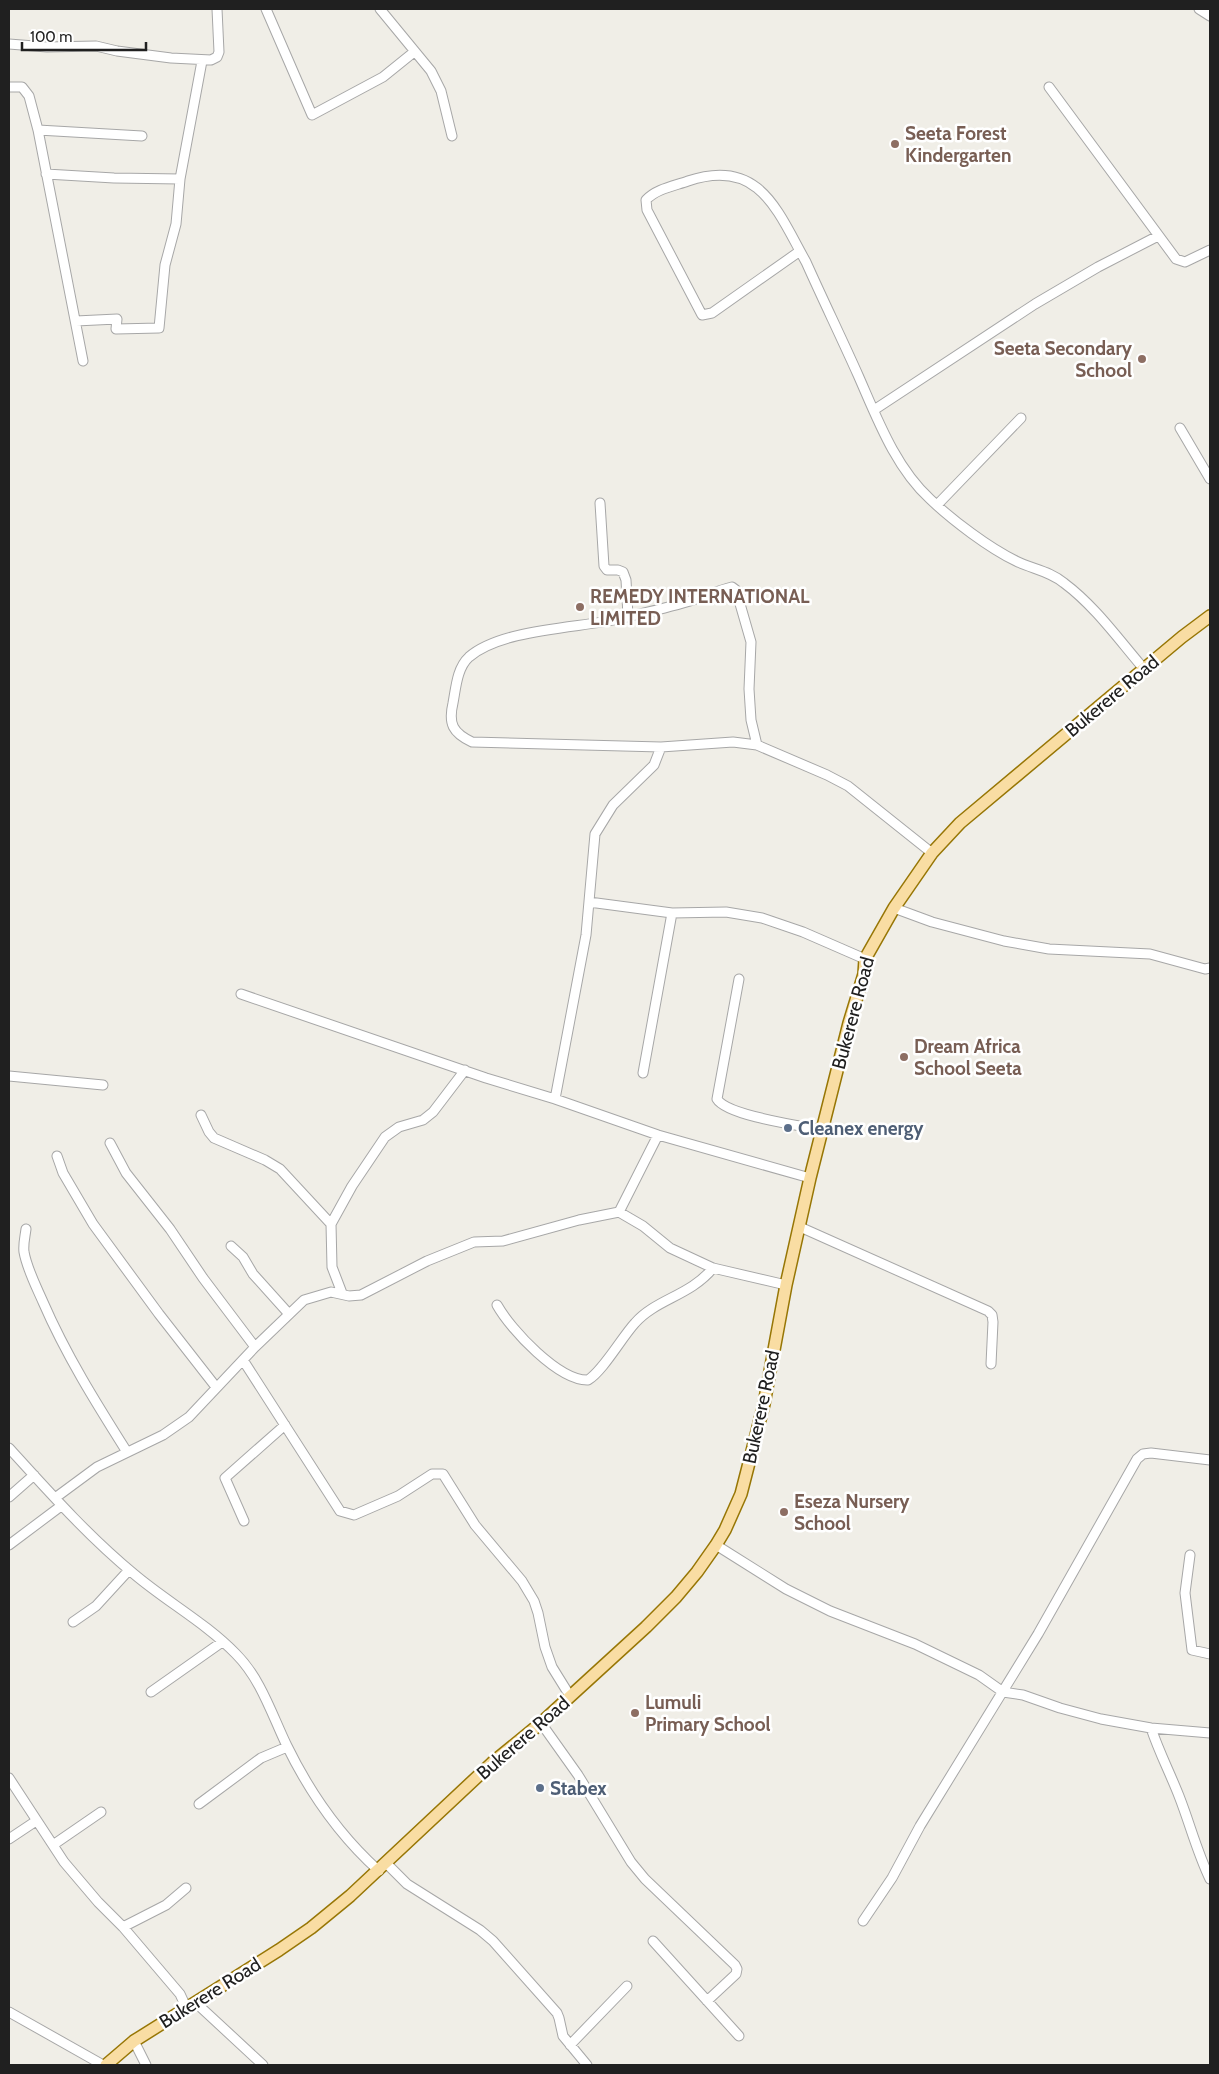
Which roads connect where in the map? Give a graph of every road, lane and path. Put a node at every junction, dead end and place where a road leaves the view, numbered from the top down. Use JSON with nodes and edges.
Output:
{"nodes":[{"id":1,"x":217,"y":9,"type":"edge"},
{"id":2,"x":266,"y":9,"type":"edge"},
{"id":3,"x":380,"y":9,"type":"edge"},
{"id":4,"x":1199,"y":9,"type":"edge"},
{"id":5,"x":1210,"y":16,"type":"edge"},
{"id":6,"x":9,"y":44,"type":"edge"},
{"id":7,"x":414,"y":52,"type":"junction"},
{"id":8,"x":202,"y":61,"type":"junction"},
{"id":9,"x":9,"y":87,"type":"edge"},
{"id":10,"x":1049,"y":87,"type":"dead end"},
{"id":11,"x":38,"y":130,"type":"junction"},
{"id":12,"x":142,"y":136,"type":"dead end"},
{"id":13,"x":452,"y":136,"type":"dead end"},
{"id":14,"x":46,"y":174,"type":"junction"},
{"id":15,"x":180,"y":178,"type":"junction"},
{"id":16,"x":1158,"y":236,"type":"junction"},
{"id":17,"x":1210,"y":250,"type":"edge"},
{"id":18,"x":800,"y":251,"type":"junction"},
{"id":19,"x":76,"y":321,"type":"junction"},
{"id":20,"x":83,"y":361,"type":"dead end"},
{"id":21,"x":874,"y":410,"type":"junction"},
{"id":22,"x":1021,"y":418,"type":"dead end"},
{"id":23,"x":1180,"y":428,"type":"dead end"},
{"id":24,"x":1210,"y":479,"type":"edge"},
{"id":25,"x":600,"y":502,"type":"dead end"},
{"id":26,"x":937,"y":505,"type":"junction"},
{"id":27,"x":628,"y":616,"type":"junction"},
{"id":28,"x":1210,"y":616,"type":"edge"},
{"id":29,"x":1144,"y":669,"type":"junction"},
{"id":30,"x":757,"y":745,"type":"junction"},
{"id":31,"x":661,"y":747,"type":"junction"},
{"id":32,"x":932,"y":853,"type":"junction"},
{"id":33,"x":589,"y":902,"type":"junction"},
{"id":34,"x":894,"y":908,"type":"junction"},
{"id":35,"x":672,"y":913,"type":"junction"},
{"id":36,"x":865,"y":959,"type":"junction"},
{"id":37,"x":1210,"y":968,"type":"edge"},
{"id":38,"x":739,"y":979,"type":"dead end"},
{"id":39,"x":241,"y":994,"type":"dead end"},
{"id":40,"x":465,"y":1070,"type":"junction"},
{"id":41,"x":643,"y":1073,"type":"dead end"},
{"id":42,"x":9,"y":1076,"type":"edge"},
{"id":43,"x":104,"y":1085,"type":"dead end"},
{"id":44,"x":555,"y":1099,"type":"junction"},
{"id":45,"x":201,"y":1116,"type":"dead end"},
{"id":46,"x":823,"y":1130,"type":"junction"},
{"id":47,"x":658,"y":1135,"type":"junction"},
{"id":48,"x":110,"y":1144,"type":"dead end"},
{"id":49,"x":57,"y":1156,"type":"dead end"},
{"id":50,"x":810,"y":1178,"type":"junction"},
{"id":51,"x":619,"y":1212,"type":"junction"},
{"id":52,"x":331,"y":1224,"type":"junction"},
{"id":53,"x":800,"y":1227,"type":"junction"},
{"id":54,"x":26,"y":1229,"type":"dead end"},
{"id":55,"x":231,"y":1246,"type":"dead end"},
{"id":56,"x":713,"y":1268,"type":"junction"},
{"id":57,"x":786,"y":1285,"type":"junction"},
{"id":58,"x":342,"y":1293,"type":"junction"},
{"id":59,"x":497,"y":1305,"type":"dead end"},
{"id":60,"x":289,"y":1314,"type":"junction"},
{"id":61,"x":255,"y":1347,"type":"junction"},
{"id":62,"x":243,"y":1360,"type":"junction"},
{"id":63,"x":991,"y":1364,"type":"dead end"},
{"id":64,"x":216,"y":1386,"type":"junction"},
{"id":65,"x":285,"y":1425,"type":"junction"},
{"id":66,"x":9,"y":1448,"type":"edge"},
{"id":67,"x":127,"y":1452,"type":"junction"},
{"id":68,"x":1210,"y":1460,"type":"edge"},
{"id":69,"x":34,"y":1475,"type":"junction"},
{"id":70,"x":9,"y":1497,"type":"edge"},
{"id":71,"x":54,"y":1498,"type":"junction"},
{"id":72,"x":61,"y":1506,"type":"junction"},
{"id":73,"x":244,"y":1521,"type":"dead end"},
{"id":74,"x":9,"y":1545,"type":"edge"},
{"id":75,"x":716,"y":1546,"type":"junction"},
{"id":76,"x":1190,"y":1555,"type":"dead end"},
{"id":77,"x":129,"y":1570,"type":"junction"},
{"id":78,"x":73,"y":1622,"type":"dead end"},
{"id":79,"x":222,"y":1642,"type":"junction"},
{"id":80,"x":1210,"y":1654,"type":"edge"},
{"id":81,"x":151,"y":1692,"type":"dead end"},
{"id":82,"x":1003,"y":1692,"type":"junction"},
{"id":83,"x":570,"y":1696,"type":"junction"},
{"id":84,"x":541,"y":1723,"type":"junction"},
{"id":85,"x":1151,"y":1728,"type":"junction"},
{"id":86,"x":1210,"y":1733,"type":"edge"},
{"id":87,"x":287,"y":1747,"type":"junction"},
{"id":88,"x":9,"y":1778,"type":"edge"},
{"id":89,"x":199,"y":1804,"type":"dead end"},
{"id":90,"x":101,"y":1812,"type":"dead end"},
{"id":91,"x":36,"y":1821,"type":"junction"},
{"id":92,"x":9,"y":1839,"type":"edge"},
{"id":93,"x":53,"y":1845,"type":"junction"},
{"id":94,"x":383,"y":1867,"type":"junction"},
{"id":95,"x":1210,"y":1880,"type":"edge"},
{"id":96,"x":186,"y":1888,"type":"dead end"},
{"id":97,"x":863,"y":1921,"type":"dead end"},
{"id":98,"x":124,"y":1927,"type":"junction"},
{"id":99,"x":653,"y":1941,"type":"dead end"},
{"id":100,"x":627,"y":1986,"type":"dead end"},
{"id":101,"x":707,"y":2001,"type":"junction"},
{"id":102,"x":191,"y":2004,"type":"junction"},
{"id":103,"x":9,"y":2012,"type":"edge"},
{"id":104,"x":739,"y":2036,"type":"dead end"},
{"id":105,"x":134,"y":2040,"type":"junction"},
{"id":106,"x":570,"y":2045,"type":"junction"},
{"id":107,"x":105,"y":2065,"type":"edge"},
{"id":108,"x":146,"y":2065,"type":"edge"},
{"id":109,"x":263,"y":2065,"type":"edge"},
{"id":110,"x":587,"y":2065,"type":"edge"}],
"edges":[{"from":1,"to":8,"type":"street"},
{"from":2,"to":7,"type":"street"},
{"from":3,"to":7,"type":"street"},
{"from":4,"to":5,"type":"street"},
{"from":6,"to":8,"type":"street"},
{"from":7,"to":13,"type":"street"},
{"from":8,"to":15,"type":"street"},
{"from":9,"to":11,"type":"street"},
{"from":10,"to":16,"type":"street"},
{"from":11,"to":12,"type":"street"},
{"from":11,"to":14,"type":"street"},
{"from":14,"to":15,"type":"street"},
{"from":14,"to":19,"type":"street"},
{"from":15,"to":19,"type":"street"},
{"from":16,"to":17,"type":"street"},
{"from":16,"to":21,"type":"street"},
{"from":18,"to":18,"type":"street"},
{"from":18,"to":21,"type":"street"},
{"from":19,"to":20,"type":"street"},
{"from":21,"to":26,"type":"street"},
{"from":22,"to":26,"type":"street"},
{"from":23,"to":24,"type":"street"},
{"from":25,"to":27,"type":"street"},
{"from":26,"to":29,"type":"street"},
{"from":27,"to":30,"type":"street"},
{"from":27,"to":31,"type":"street"},
{"from":28,"to":29,"type":"main road","name":"Bukerere Road"},
{"from":29,"to":32,"type":"main road","name":"Bukerere Road"},
{"from":30,"to":31,"type":"street"},
{"from":30,"to":32,"type":"street"},
{"from":31,"to":33,"type":"street"},
{"from":32,"to":34,"type":"main road","name":"Bukerere Road"},
{"from":33,"to":35,"type":"street"},
{"from":33,"to":44,"type":"street"},
{"from":34,"to":36,"type":"main road","name":"Bukerere Road"},
{"from":34,"to":37,"type":"street"},
{"from":35,"to":36,"type":"street"},
{"from":35,"to":41,"type":"street"},
{"from":36,"to":46,"type":"main road","name":"Bukerere Road"},
{"from":38,"to":46,"type":"street"},
{"from":39,"to":40,"type":"street"},
{"from":40,"to":44,"type":"street"},
{"from":40,"to":52,"type":"street"},
{"from":42,"to":43,"type":"street"},
{"from":44,"to":47,"type":"street"},
{"from":45,"to":52,"type":"street"},
{"from":46,"to":50,"type":"main road","name":"Bukerere Road"},
{"from":47,"to":50,"type":"street"},
{"from":47,"to":51,"type":"street"},
{"from":48,"to":61,"type":"street"},
{"from":49,"to":64,"type":"street"},
{"from":50,"to":53,"type":"main road","name":"Bukerere Road"},
{"from":51,"to":56,"type":"street"},
{"from":51,"to":58,"type":"street"},
{"from":52,"to":58,"type":"street"},
{"from":53,"to":57,"type":"main road","name":"Bukerere Road"},
{"from":53,"to":63,"type":"street"},
{"from":54,"to":67,"type":"street"},
{"from":55,"to":60,"type":"street"},
{"from":56,"to":57,"type":"street"},
{"from":56,"to":59,"type":"street"},
{"from":57,"to":75,"type":"main road","name":"Bukerere Road"},
{"from":58,"to":60,"type":"street"},
{"from":60,"to":61,"type":"street"},
{"from":61,"to":62,"type":"street"},
{"from":62,"to":64,"type":"street"},
{"from":62,"to":65,"type":"street"},
{"from":64,"to":67,"type":"street"},
{"from":65,"to":73,"type":"street"},
{"from":65,"to":83,"type":"street"},
{"from":66,"to":69,"type":"street"},
{"from":67,"to":71,"type":"street"},
{"from":68,"to":82,"type":"street"},
{"from":69,"to":70,"type":"street"},
{"from":69,"to":71,"type":"street"},
{"from":71,"to":72,"type":"street"},
{"from":72,"to":74,"type":"street"},
{"from":72,"to":77,"type":"street"},
{"from":75,"to":82,"type":"street"},
{"from":75,"to":83,"type":"main road","name":"Bukerere Road"},
{"from":76,"to":80,"type":"street"},
{"from":77,"to":78,"type":"street"},
{"from":77,"to":79,"type":"street"},
{"from":79,"to":81,"type":"street"},
{"from":79,"to":87,"type":"street"},
{"from":82,"to":85,"type":"street"},
{"from":82,"to":97,"type":"street"},
{"from":83,"to":84,"type":"main road","name":"Bukerere Road"},
{"from":84,"to":94,"type":"main road","name":"Bukerere Road"},
{"from":84,"to":101,"type":"street"},
{"from":85,"to":86,"type":"street"},
{"from":85,"to":95,"type":"street"},
{"from":87,"to":89,"type":"street"},
{"from":87,"to":94,"type":"street"},
{"from":88,"to":91,"type":"street"},
{"from":90,"to":93,"type":"street"},
{"from":91,"to":92,"type":"street"},
{"from":91,"to":93,"type":"street"},
{"from":93,"to":98,"type":"street"},
{"from":94,"to":102,"type":"main road","name":"Bukerere Road"},
{"from":94,"to":106,"type":"street"},
{"from":96,"to":98,"type":"street"},
{"from":98,"to":102,"type":"street"},
{"from":99,"to":101,"type":"street"},
{"from":100,"to":106,"type":"street"},
{"from":101,"to":104,"type":"street"},
{"from":102,"to":105,"type":"main road","name":"Bukerere Road"},
{"from":102,"to":109,"type":"street"},
{"from":103,"to":107,"type":"street"},
{"from":105,"to":107,"type":"main road","name":"Bukerere Road"},
{"from":105,"to":108,"type":"street"},
{"from":106,"to":110,"type":"street"}]}
